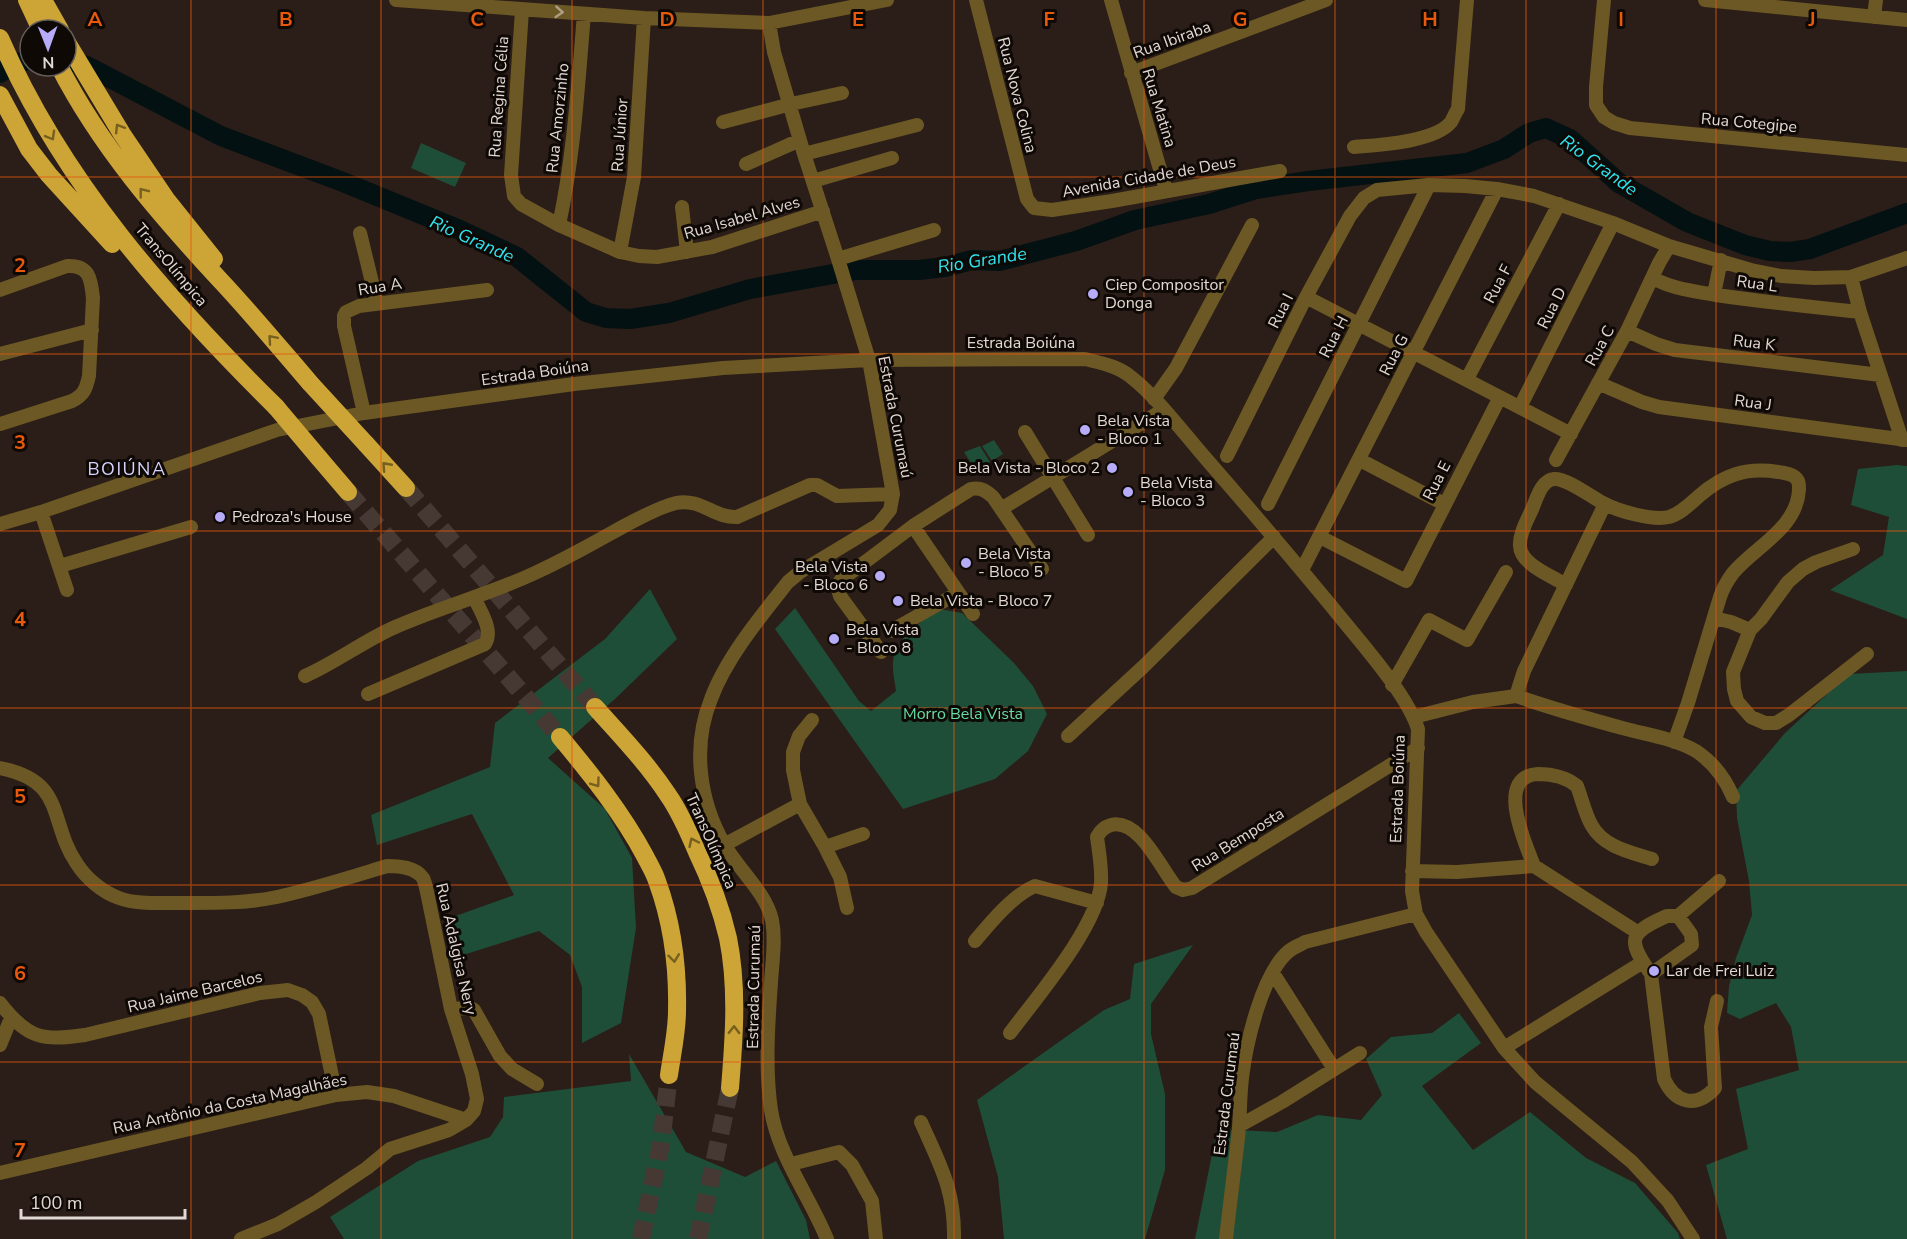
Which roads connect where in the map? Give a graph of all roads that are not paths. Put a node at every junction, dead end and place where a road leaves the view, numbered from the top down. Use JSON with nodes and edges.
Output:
{"nodes":[{"id":1,"x":27,"y":0,"type":"edge"},
{"id":2,"x":43,"y":0,"type":"edge"},
{"id":3,"x":396,"y":0,"type":"edge"},
{"id":4,"x":887,"y":0,"type":"edge"},
{"id":5,"x":976,"y":0,"type":"edge"},
{"id":6,"x":1111,"y":0,"type":"edge"},
{"id":7,"x":1326,"y":0,"type":"edge"},
{"id":8,"x":1467,"y":0,"type":"edge"},
{"id":9,"x":1604,"y":0,"type":"edge"},
{"id":10,"x":1705,"y":0,"type":"edge"},
{"id":11,"x":1876,"y":0,"type":"edge"},
{"id":12,"x":1743,"y":2,"type":"edge"},
{"id":13,"x":522,"y":10,"type":"junction"},
{"id":14,"x":584,"y":14,"type":"junction"},
{"id":15,"x":1874,"y":17,"type":"junction"},
{"id":16,"x":35,"y":18,"type":"edge"},
{"id":17,"x":53,"y":18,"type":"edge"},
{"id":18,"x":644,"y":18,"type":"junction"},
{"id":19,"x":1907,"y":20,"type":"edge"},
{"id":20,"x":769,"y":23,"type":"junction"},
{"id":21,"x":1,"y":40,"type":"edge"},
{"id":22,"x":78,"y":61,"type":"edge"},
{"id":23,"x":1131,"y":73,"type":"junction"},
{"id":24,"x":65,"y":78,"type":"edge"},
{"id":25,"x":842,"y":93,"type":"dead end"},
{"id":26,"x":0,"y":95,"type":"edge"},
{"id":27,"x":791,"y":104,"type":"junction"},
{"id":28,"x":723,"y":122,"type":"dead end"},
{"id":29,"x":917,"y":125,"type":"dead end"},
{"id":30,"x":800,"y":140,"type":"junction"},
{"id":31,"x":1354,"y":147,"type":"dead end"},
{"id":32,"x":804,"y":154,"type":"junction"},
{"id":33,"x":1907,"y":155,"type":"edge"},
{"id":34,"x":892,"y":158,"type":"dead end"},
{"id":35,"x":746,"y":164,"type":"dead end"},
{"id":36,"x":1280,"y":171,"type":"dead end"},
{"id":37,"x":813,"y":181,"type":"junction"},
{"id":38,"x":1429,"y":185,"type":"junction"},
{"id":39,"x":512,"y":187,"type":"joint"},
{"id":40,"x":1497,"y":189,"type":"junction"},
{"id":41,"x":1166,"y":190,"type":"junction"},
{"id":42,"x":1027,"y":199,"type":"joint"},
{"id":43,"x":1559,"y":204,"type":"junction"},
{"id":44,"x":682,"y":207,"type":"dead end"},
{"id":45,"x":823,"y":211,"type":"junction"},
{"id":46,"x":1612,"y":223,"type":"junction"},
{"id":47,"x":559,"y":225,"type":"junction"},
{"id":48,"x":1252,"y":225,"type":"dead end"},
{"id":49,"x":934,"y":230,"type":"dead end"},
{"id":50,"x":360,"y":233,"type":"dead end"},
{"id":51,"x":1669,"y":246,"type":"junction"},
{"id":52,"x":620,"y":252,"type":"junction"},
{"id":53,"x":687,"y":252,"type":"junction"},
{"id":54,"x":1721,"y":260,"type":"junction"},
{"id":55,"x":1906,"y":260,"type":"edge"},
{"id":56,"x":839,"y":262,"type":"junction"},
{"id":57,"x":1851,"y":277,"type":"junction"},
{"id":58,"x":1653,"y":278,"type":"junction"},
{"id":59,"x":221,"y":281,"type":"junction"},
{"id":60,"x":0,"y":290,"type":"edge"},
{"id":61,"x":487,"y":290,"type":"dead end"},
{"id":62,"x":1714,"y":294,"type":"junction"},
{"id":63,"x":1306,"y":297,"type":"junction"},
{"id":64,"x":377,"y":303,"type":"junction"},
{"id":65,"x":1860,"y":312,"type":"junction"},
{"id":66,"x":1359,"y":324,"type":"junction"},
{"id":67,"x":92,"y":330,"type":"junction"},
{"id":68,"x":1627,"y":331,"type":"junction"},
{"id":69,"x":1414,"y":352,"type":"junction"},
{"id":70,"x":0,"y":354,"type":"edge"},
{"id":71,"x":868,"y":360,"type":"junction"},
{"id":72,"x":242,"y":374,"type":"junction"},
{"id":73,"x":1880,"y":375,"type":"junction"},
{"id":74,"x":1467,"y":379,"type":"junction"},
{"id":75,"x":1598,"y":383,"type":"junction"},
{"id":76,"x":1500,"y":397,"type":"junction"},
{"id":77,"x":1158,"y":404,"type":"junction"},
{"id":78,"x":1520,"y":407,"type":"junction"},
{"id":79,"x":364,"y":413,"type":"junction"},
{"id":80,"x":0,"y":424,"type":"edge"},
{"id":81,"x":1025,"y":432,"type":"dead end"},
{"id":82,"x":1571,"y":434,"type":"junction"},
{"id":83,"x":1905,"y":440,"type":"edge"},
{"id":84,"x":1227,"y":456,"type":"dead end"},
{"id":85,"x":1360,"y":460,"type":"junction"},
{"id":86,"x":1556,"y":460,"type":"dead end"},
{"id":87,"x":1052,"y":477,"type":"junction"},
{"id":88,"x":406,"y":488,"type":"tunnel mouth"},
{"id":89,"x":348,"y":492,"type":"tunnel mouth"},
{"id":90,"x":893,"y":494,"type":"junction"},
{"id":91,"x":1268,"y":504,"type":"dead end"},
{"id":92,"x":1444,"y":504,"type":"junction"},
{"id":93,"x":1605,"y":504,"type":"junction"},
{"id":94,"x":1001,"y":509,"type":"junction"},
{"id":95,"x":41,"y":512,"type":"junction"},
{"id":96,"x":0,"y":524,"type":"edge"},
{"id":97,"x":913,"y":526,"type":"junction"},
{"id":98,"x":191,"y":527,"type":"dead end"},
{"id":99,"x":1088,"y":536,"type":"dead end"},
{"id":100,"x":1274,"y":537,"type":"junction"},
{"id":101,"x":1320,"y":537,"type":"junction"},
{"id":102,"x":1853,"y":549,"type":"dead end"},
{"id":103,"x":60,"y":566,"type":"junction"},
{"id":104,"x":1042,"y":569,"type":"dead end"},
{"id":105,"x":1302,"y":570,"type":"junction"},
{"id":106,"x":1506,"y":572,"type":"dead end"},
{"id":107,"x":1566,"y":585,"type":"junction"},
{"id":108,"x":67,"y":590,"type":"dead end"},
{"id":109,"x":958,"y":593,"type":"junction"},
{"id":110,"x":474,"y":597,"type":"junction"},
{"id":111,"x":973,"y":614,"type":"dead end"},
{"id":112,"x":1714,"y":618,"type":"junction"},
{"id":113,"x":1750,"y":630,"type":"junction"},
{"id":114,"x":891,"y":631,"type":"dead end"},
{"id":115,"x":881,"y":652,"type":"dead end"},
{"id":116,"x":1867,"y":654,"type":"dead end"},
{"id":117,"x":305,"y":676,"type":"dead end"},
{"id":118,"x":1392,"y":685,"type":"junction"},
{"id":119,"x":368,"y":694,"type":"dead end"},
{"id":120,"x":1516,"y":696,"type":"junction"},
{"id":121,"x":595,"y":707,"type":"tunnel mouth"},
{"id":122,"x":1414,"y":717,"type":"junction"},
{"id":123,"x":812,"y":720,"type":"dead end"},
{"id":124,"x":1068,"y":736,"type":"dead end"},
{"id":125,"x":560,"y":737,"type":"tunnel mouth"},
{"id":126,"x":1674,"y":742,"type":"junction"},
{"id":127,"x":1418,"y":748,"type":"junction"},
{"id":128,"x":0,"y":768,"type":"edge"},
{"id":129,"x":1733,"y":797,"type":"dead end"},
{"id":130,"x":800,"y":804,"type":"junction"},
{"id":131,"x":863,"y":834,"type":"dead end"},
{"id":132,"x":724,"y":845,"type":"junction"},
{"id":133,"x":825,"y":847,"type":"junction"},
{"id":134,"x":1652,"y":859,"type":"dead end"},
{"id":135,"x":1534,"y":866,"type":"junction"},
{"id":136,"x":1412,"y":871,"type":"junction"},
{"id":137,"x":1719,"y":881,"type":"dead end"},
{"id":138,"x":1097,"y":903,"type":"junction"},
{"id":139,"x":847,"y":908,"type":"dead end"},
{"id":140,"x":1416,"y":914,"type":"junction"},
{"id":141,"x":1678,"y":916,"type":"junction"},
{"id":142,"x":1637,"y":932,"type":"junction"},
{"id":143,"x":975,"y":941,"type":"dead end"},
{"id":144,"x":1643,"y":962,"type":"junction"},
{"id":145,"x":1273,"y":974,"type":"junction"},
{"id":146,"x":1651,"y":974,"type":"junction"},
{"id":147,"x":1717,"y":1001,"type":"dead end"},
{"id":148,"x":0,"y":1003,"type":"edge"},
{"id":149,"x":451,"y":1009,"type":"junction"},
{"id":150,"x":11,"y":1018,"type":"junction"},
{"id":151,"x":1010,"y":1033,"type":"dead end"},
{"id":152,"x":0,"y":1045,"type":"edge"},
{"id":153,"x":1504,"y":1048,"type":"junction"},
{"id":154,"x":1360,"y":1053,"type":"dead end"},
{"id":155,"x":1334,"y":1069,"type":"junction"},
{"id":156,"x":669,"y":1075,"type":"tunnel mouth"},
{"id":157,"x":537,"y":1084,"type":"dead end"},
{"id":158,"x":730,"y":1088,"type":"tunnel mouth"},
{"id":159,"x":336,"y":1095,"type":"junction"},
{"id":160,"x":466,"y":1120,"type":"junction"},
{"id":161,"x":921,"y":1122,"type":"dead end"},
{"id":162,"x":1239,"y":1126,"type":"junction"},
{"id":163,"x":791,"y":1164,"type":"junction"},
{"id":164,"x":0,"y":1173,"type":"edge"},
{"id":165,"x":241,"y":1239,"type":"edge"},
{"id":166,"x":827,"y":1239,"type":"edge"},
{"id":167,"x":876,"y":1239,"type":"edge"},
{"id":168,"x":954,"y":1239,"type":"edge"},
{"id":169,"x":1226,"y":1239,"type":"edge"},
{"id":170,"x":1693,"y":1239,"type":"edge"}],
"edges":[{"from":1,"to":16,"type":"highway"},
{"from":2,"to":17,"type":"highway"},
{"from":3,"to":13,"type":"street"},
{"from":4,"to":20,"type":"street"},
{"from":5,"to":42,"type":"street","name":"Rua Nova Colina"},
{"from":6,"to":23,"type":"street","name":"Rua Matina"},
{"from":7,"to":23,"type":"street","name":"Rua Ibiraba"},
{"from":8,"to":31,"type":"street"},
{"from":9,"to":33,"type":"street","name":"Rua Cotegipe"},
{"from":10,"to":12,"type":"street"},
{"from":11,"to":15,"type":"street"},
{"from":12,"to":15,"type":"street"},
{"from":13,"to":14,"type":"street","one_way":true},
{"from":13,"to":39,"type":"street","name":"Rua Regina Célia"},
{"from":14,"to":18,"type":"street"},
{"from":14,"to":47,"type":"street","name":"Rua Amorzinho"},
{"from":15,"to":19,"type":"street"},
{"from":18,"to":20,"type":"street"},
{"from":18,"to":52,"type":"street","name":"Rua Júnior"},
{"from":20,"to":27,"type":"street","name":"Estrada Curumaú"},
{"from":21,"to":72,"type":"highway","name":"TransOlímpica","one_way":true},
{"from":59,"to":22,"type":"highway","one_way":true},
{"from":23,"to":41,"type":"street","name":"Rua Matina"},
{"from":59,"to":24,"type":"highway","name":"TransOlímpica","one_way":true},
{"from":25,"to":27,"type":"street"},
{"from":26,"to":72,"type":"highway"},
{"from":27,"to":28,"type":"street"},
{"from":27,"to":30,"type":"street","name":"Estrada Curumaú"},
{"from":29,"to":32,"type":"street"},
{"from":30,"to":32,"type":"street","name":"Estrada Curumaú"},
{"from":30,"to":35,"type":"street"},
{"from":32,"to":37,"type":"street","name":"Estrada Curumaú"},
{"from":34,"to":37,"type":"street"},
{"from":36,"to":41,"type":"street","name":"Avenida Cidade de Deus"},
{"from":37,"to":45,"type":"street","name":"Estrada Curumaú"},
{"from":38,"to":40,"type":"street"},
{"from":38,"to":63,"type":"street","name":"Rua I"},
{"from":38,"to":66,"type":"street","name":"Rua H"},
{"from":39,"to":47,"type":"street","name":"Rua Isabel Alves"},
{"from":40,"to":43,"type":"street"},
{"from":40,"to":69,"type":"street","name":"Rua G"},
{"from":41,"to":42,"type":"street","name":"Avenida Cidade de Deus"},
{"from":43,"to":46,"type":"street"},
{"from":43,"to":74,"type":"street","name":"Rua F"},
{"from":44,"to":53,"type":"street"},
{"from":45,"to":53,"type":"street","name":"Rua Isabel Alves"},
{"from":45,"to":56,"type":"street","name":"Estrada Curumaú"},
{"from":46,"to":51,"type":"street"},
{"from":46,"to":78,"type":"street","name":"Rua D"},
{"from":47,"to":52,"type":"street","name":"Rua Isabel Alves"},
{"from":48,"to":77,"type":"street"},
{"from":49,"to":56,"type":"street"},
{"from":50,"to":64,"type":"street"},
{"from":51,"to":54,"type":"street"},
{"from":51,"to":58,"type":"street","name":"Rua C"},
{"from":52,"to":53,"type":"street","name":"Rua Isabel Alves"},
{"from":54,"to":57,"type":"street"},
{"from":54,"to":62,"type":"street"},
{"from":55,"to":57,"type":"street"},
{"from":56,"to":71,"type":"street","name":"Estrada Curumaú"},
{"from":57,"to":65,"type":"street"},
{"from":58,"to":62,"type":"street","name":"Rua L"},
{"from":58,"to":68,"type":"street","name":"Rua C"},
{"from":88,"to":59,"type":"highway","name":"TransOlímpica","one_way":true,"bridge":true},
{"from":60,"to":67,"type":"street"},
{"from":61,"to":64,"type":"street","name":"Rua A"},
{"from":62,"to":65,"type":"street","name":"Rua L"},
{"from":63,"to":66,"type":"street"},
{"from":63,"to":84,"type":"street","name":"Rua I"},
{"from":64,"to":79,"type":"street","name":"Rua A"},
{"from":65,"to":73,"type":"street"},
{"from":66,"to":69,"type":"street"},
{"from":66,"to":91,"type":"street","name":"Rua H"},
{"from":67,"to":70,"type":"street"},
{"from":67,"to":80,"type":"street"},
{"from":68,"to":73,"type":"street","name":"Rua K"},
{"from":68,"to":75,"type":"street","name":"Rua C"},
{"from":69,"to":74,"type":"street"},
{"from":69,"to":85,"type":"street","name":"Rua G"},
{"from":71,"to":77,"type":"street","name":"Estrada Boiúna"},
{"from":71,"to":79,"type":"street","name":"Estrada Boiúna"},
{"from":71,"to":90,"type":"street","name":"Estrada Curumaú"},
{"from":72,"to":89,"type":"highway","name":"TransOlímpica","bridge":true},
{"from":73,"to":83,"type":"street"},
{"from":74,"to":76,"type":"street"},
{"from":75,"to":82,"type":"street","name":"Rua C"},
{"from":75,"to":83,"type":"street","name":"Rua J"},
{"from":76,"to":78,"type":"street"},
{"from":76,"to":92,"type":"street","name":"Rua E"},
{"from":77,"to":87,"type":"street"},
{"from":77,"to":100,"type":"street","name":"Estrada Boiúna"},
{"from":78,"to":82,"type":"street"},
{"from":79,"to":95,"type":"street","name":"Estrada Boiúna"},
{"from":81,"to":87,"type":"street"},
{"from":82,"to":86,"type":"street","name":"Rua C"},
{"from":85,"to":92,"type":"street"},
{"from":85,"to":101,"type":"street","name":"Rua G"},
{"from":87,"to":94,"type":"street"},
{"from":87,"to":99,"type":"street"},
{"from":90,"to":110,"type":"street"},
{"from":90,"to":132,"type":"street","name":"Estrada Curumaú"},
{"from":92,"to":101,"type":"street","name":"Rua E"},
{"from":93,"to":107,"type":"street"},
{"from":93,"to":107,"type":"street"},
{"from":93,"to":112,"type":"street"},
{"from":94,"to":97,"type":"street"},
{"from":94,"to":104,"type":"street"},
{"from":95,"to":96,"type":"street","name":"Estrada Boiúna"},
{"from":95,"to":103,"type":"street"},
{"from":97,"to":109,"type":"street"},
{"from":97,"to":115,"type":"street"},
{"from":98,"to":103,"type":"street"},
{"from":100,"to":105,"type":"street","name":"Estrada Boiúna"},
{"from":100,"to":124,"type":"street"},
{"from":101,"to":105,"type":"street","name":"Rua G"},
{"from":102,"to":113,"type":"street"},
{"from":103,"to":108,"type":"street"},
{"from":105,"to":118,"type":"street","name":"Estrada Boiúna"},
{"from":106,"to":118,"type":"street"},
{"from":107,"to":120,"type":"street"},
{"from":109,"to":111,"type":"street"},
{"from":109,"to":114,"type":"street"},
{"from":110,"to":117,"type":"street"},
{"from":110,"to":119,"type":"street"},
{"from":112,"to":113,"type":"street"},
{"from":112,"to":126,"type":"street"},
{"from":113,"to":116,"type":"street"},
{"from":118,"to":122,"type":"street","name":"Estrada Boiúna"},
{"from":120,"to":122,"type":"street"},
{"from":120,"to":126,"type":"street"},
{"from":158,"to":121,"type":"highway","name":"TransOlímpica","one_way":true},
{"from":122,"to":127,"type":"street","name":"Estrada Boiúna"},
{"from":123,"to":130,"type":"street"},
{"from":125,"to":156,"type":"highway","one_way":true},
{"from":126,"to":129,"type":"street"},
{"from":127,"to":136,"type":"street","name":"Estrada Boiúna"},
{"from":127,"to":138,"type":"street","name":"Rua Bemposta"},
{"from":128,"to":149,"type":"street","name":"Rua Adalgisa Nery"},
{"from":130,"to":132,"type":"street"},
{"from":130,"to":133,"type":"street"},
{"from":131,"to":133,"type":"street"},
{"from":132,"to":163,"type":"street","name":"Estrada Curumaú"},
{"from":133,"to":139,"type":"street"},
{"from":134,"to":135,"type":"street"},
{"from":135,"to":136,"type":"street"},
{"from":135,"to":142,"type":"street"},
{"from":136,"to":140,"type":"street","name":"Estrada Boiúna"},
{"from":137,"to":141,"type":"street"},
{"from":138,"to":143,"type":"street"},
{"from":138,"to":151,"type":"street","name":"Rua Bemposta"},
{"from":140,"to":145,"type":"street","name":"Estrada Curumaú"},
{"from":140,"to":153,"type":"street","name":"Estrada Boiúna"},
{"from":141,"to":142,"type":"street"},
{"from":141,"to":146,"type":"street"},
{"from":142,"to":144,"type":"street"},
{"from":144,"to":146,"type":"street"},
{"from":144,"to":153,"type":"street"},
{"from":145,"to":155,"type":"street"},
{"from":145,"to":162,"type":"street","name":"Estrada Curumaú"},
{"from":146,"to":147,"type":"street"},
{"from":148,"to":150,"type":"street","name":"Rua Jaime Barcelos"},
{"from":149,"to":157,"type":"street"},
{"from":149,"to":160,"type":"street","name":"Rua Adalgisa Nery"},
{"from":150,"to":152,"type":"street"},
{"from":150,"to":159,"type":"street","name":"Rua Jaime Barcelos"},
{"from":153,"to":170,"type":"street","name":"Estrada Boiúna"},
{"from":154,"to":155,"type":"street"},
{"from":155,"to":162,"type":"street"},
{"from":159,"to":160,"type":"street","name":"Rua Antônio da Costa Magalhães"},
{"from":159,"to":164,"type":"street","name":"Rua Antônio da Costa Magalhães"},
{"from":160,"to":165,"type":"street"},
{"from":161,"to":168,"type":"street"},
{"from":162,"to":169,"type":"street","name":"Estrada Curumaú"},
{"from":163,"to":166,"type":"street","name":"Estrada Curumaú"},
{"from":163,"to":167,"type":"street"}]}
